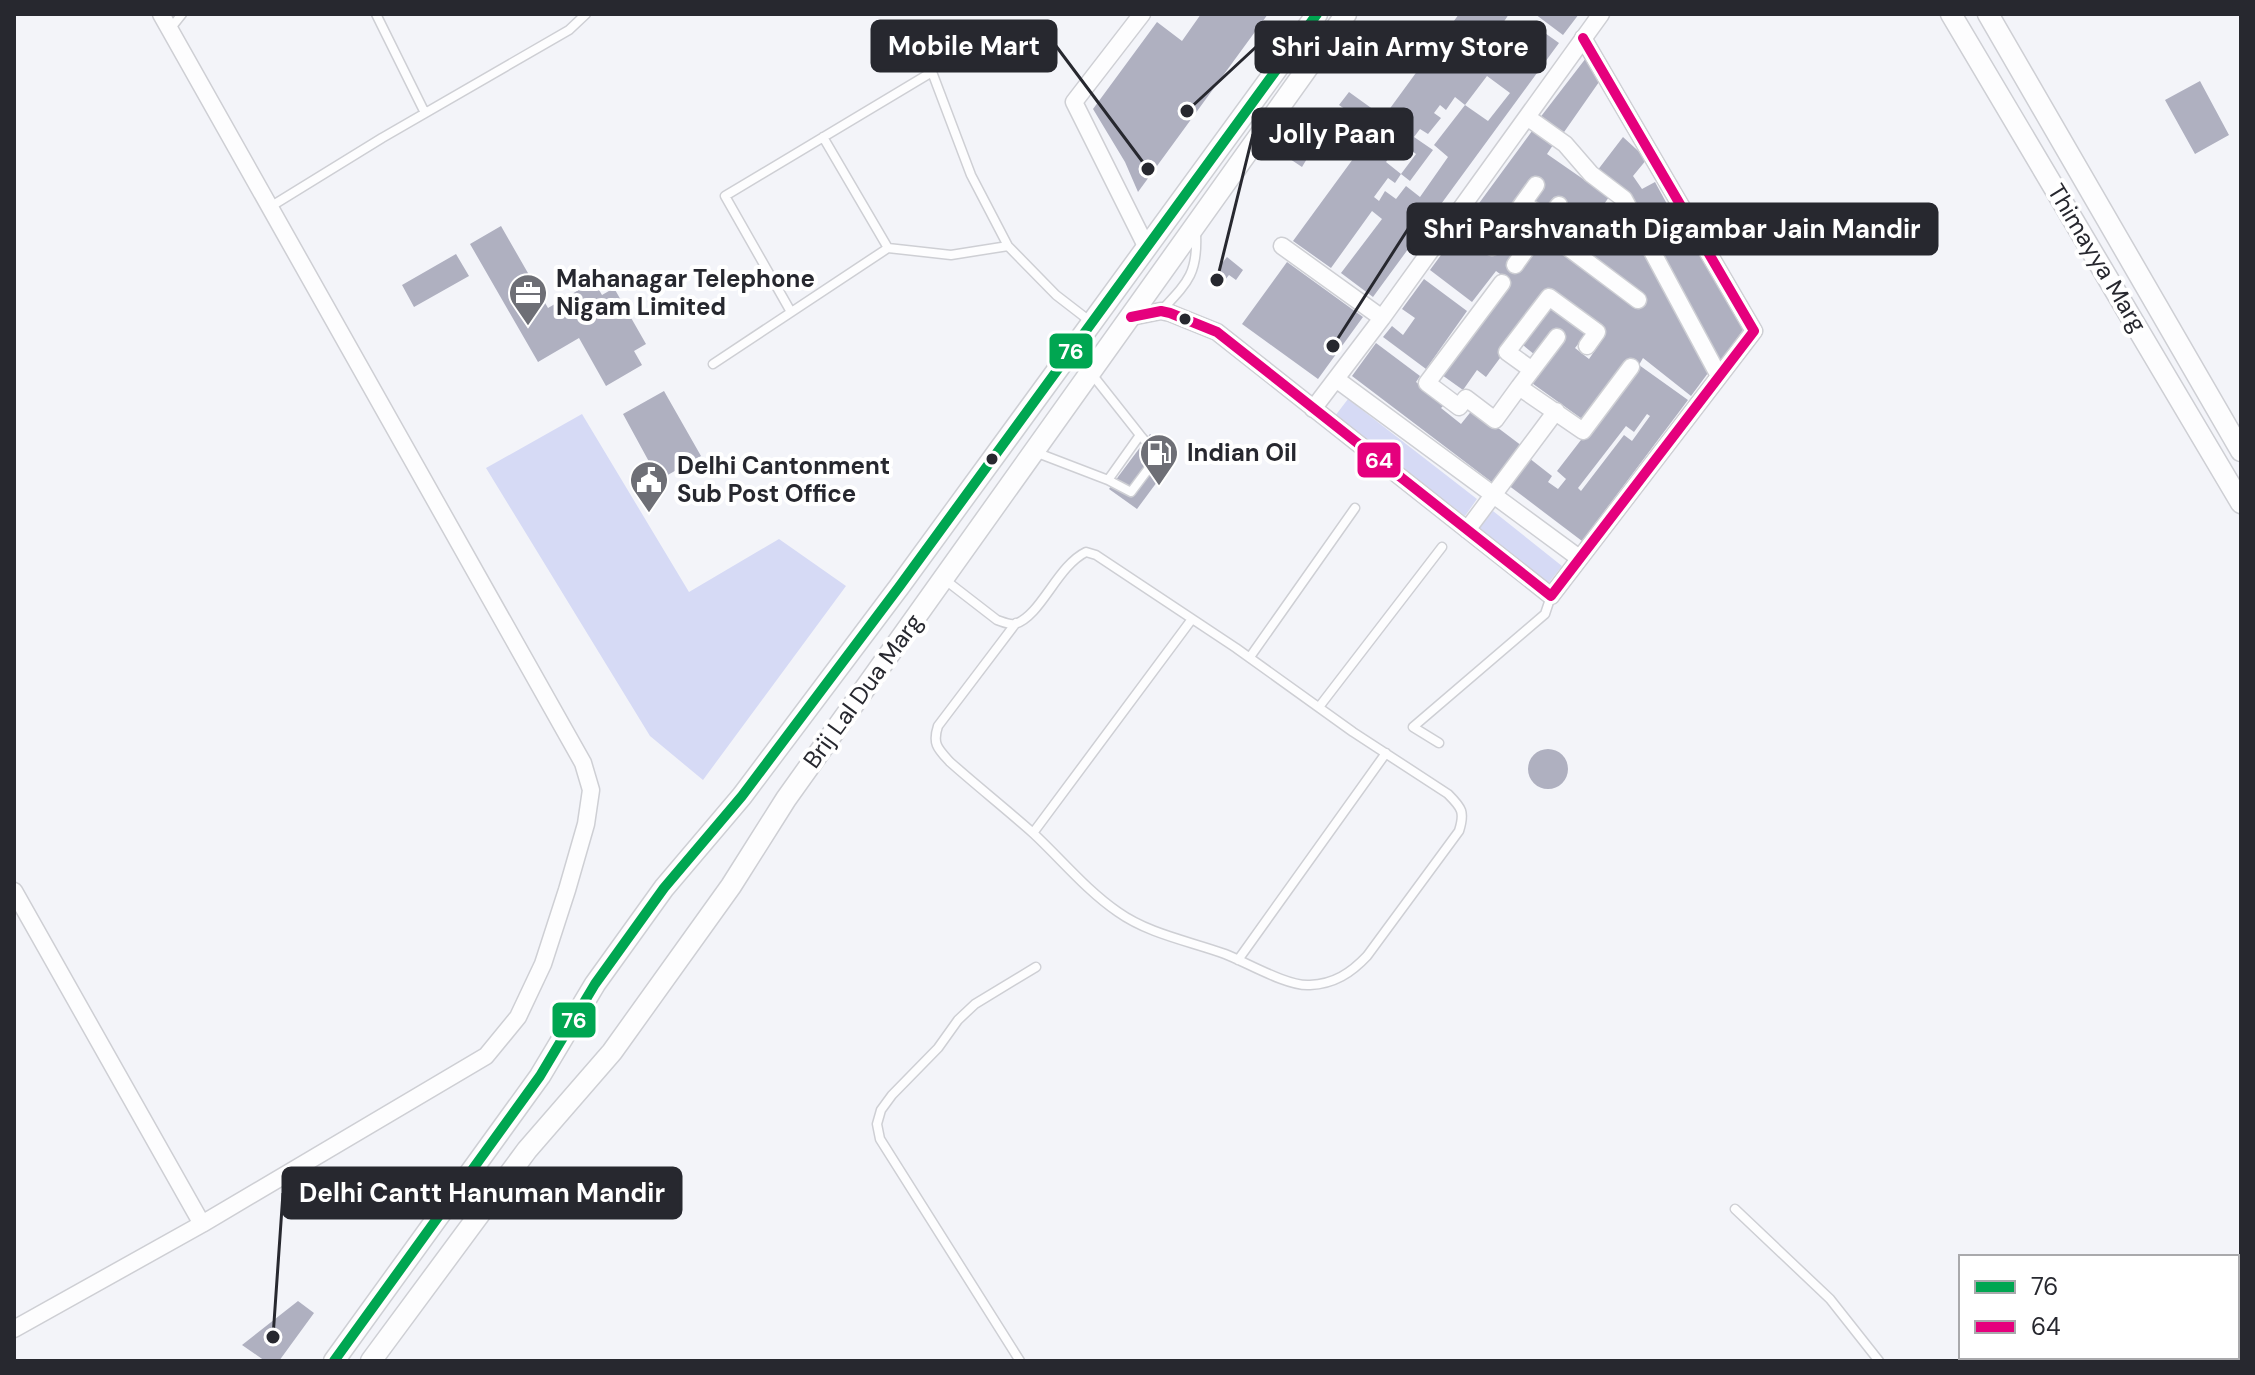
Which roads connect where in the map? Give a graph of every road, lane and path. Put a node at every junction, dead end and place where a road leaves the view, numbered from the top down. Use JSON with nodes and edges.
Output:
{"nodes":[{"id":1,"x":161,"y":14,"type":"edge"},
{"id":2,"x":182,"y":14,"type":"edge"},
{"id":3,"x":376,"y":14,"type":"edge"},
{"id":4,"x":586,"y":14,"type":"edge"},
{"id":5,"x":1142,"y":14,"type":"edge"},
{"id":6,"x":1317,"y":14,"type":"edge"},
{"id":7,"x":1346,"y":14,"type":"edge"},
{"id":8,"x":1601,"y":14,"type":"edge"},
{"id":9,"x":1951,"y":14,"type":"edge"},
{"id":10,"x":1988,"y":14,"type":"edge"},
{"id":11,"x":170,"y":30,"type":"junction"},
{"id":12,"x":1583,"y":38,"type":"junction"},
{"id":13,"x":425,"y":113,"type":"junction"},
{"id":14,"x":1527,"y":117,"type":"junction"},
{"id":15,"x":823,"y":137,"type":"junction"},
{"id":16,"x":1536,"y":185,"type":"dead end"},
{"id":17,"x":1523,"y":203,"type":"junction"},
{"id":18,"x":1559,"y":205,"type":"dead end"},
{"id":19,"x":270,"y":207,"type":"junction"},
{"id":20,"x":1544,"y":224,"type":"junction"},
{"id":21,"x":1196,"y":225,"type":"junction"},
{"id":22,"x":1008,"y":246,"type":"junction"},
{"id":23,"x":1282,"y":246,"type":"dead end"},
{"id":24,"x":1492,"y":247,"type":"dead end"},
{"id":25,"x":888,"y":248,"type":"junction"},
{"id":26,"x":1147,"y":248,"type":"junction"},
{"id":27,"x":1515,"y":265,"type":"dead end"},
{"id":28,"x":1502,"y":283,"type":"dead end"},
{"id":29,"x":1638,"y":300,"type":"dead end"},
{"id":30,"x":1161,"y":311,"type":"junction"},
{"id":31,"x":791,"y":312,"type":"junction"},
{"id":32,"x":1131,"y":317,"type":"junction"},
{"id":33,"x":1382,"y":318,"type":"junction"},
{"id":34,"x":1092,"y":323,"type":"junction"},
{"id":35,"x":1557,"y":337,"type":"dead end"},
{"id":36,"x":1587,"y":346,"type":"dead end"},
{"id":37,"x":713,"y":364,"type":"dead end"},
{"id":38,"x":1631,"y":367,"type":"dead end"},
{"id":39,"x":1532,"y":370,"type":"junction"},
{"id":40,"x":1091,"y":373,"type":"junction"},
{"id":41,"x":1719,"y":376,"type":"junction"},
{"id":42,"x":1336,"y":379,"type":"junction"},
{"id":43,"x":1519,"y":387,"type":"junction"},
{"id":44,"x":1313,"y":409,"type":"junction"},
{"id":45,"x":1556,"y":411,"type":"junction"},
{"id":46,"x":2227,"y":427,"type":"junction"},
{"id":47,"x":1140,"y":435,"type":"junction"},
{"id":48,"x":2204,"y":439,"type":"junction"},
{"id":49,"x":2241,"y":451,"type":"edge"},
{"id":50,"x":1035,"y":452,"type":"junction"},
{"id":51,"x":1108,"y":480,"type":"junction"},
{"id":52,"x":1495,"y":494,"type":"junction"},
{"id":53,"x":2241,"y":503,"type":"edge"},
{"id":54,"x":1355,"y":508,"type":"dead end"},
{"id":55,"x":1467,"y":530,"type":"junction"},
{"id":56,"x":1442,"y":547,"type":"dead end"},
{"id":57,"x":1579,"y":558,"type":"junction"},
{"id":58,"x":944,"y":579,"type":"junction"},
{"id":59,"x":1551,"y":596,"type":"junction"},
{"id":60,"x":1192,"y":619,"type":"junction"},
{"id":61,"x":1016,"y":623,"type":"junction"},
{"id":62,"x":1250,"y":657,"type":"junction"},
{"id":63,"x":1319,"y":707,"type":"junction"},
{"id":64,"x":1439,"y":743,"type":"dead end"},
{"id":65,"x":1386,"y":753,"type":"junction"},
{"id":66,"x":1033,"y":833,"type":"junction"},
{"id":67,"x":14,"y":891,"type":"edge"},
{"id":68,"x":1238,"y":960,"type":"junction"},
{"id":69,"x":1036,"y":967,"type":"dead end"},
{"id":70,"x":1735,"y":1209,"type":"dead end"},
{"id":71,"x":202,"y":1224,"type":"junction"},
{"id":72,"x":14,"y":1329,"type":"edge"},
{"id":73,"x":334,"y":1361,"type":"edge"},
{"id":74,"x":371,"y":1361,"type":"edge"},
{"id":75,"x":1020,"y":1361,"type":"edge"},
{"id":76,"x":1879,"y":1361,"type":"edge"}],
"edges":[{"from":1,"to":11,"type":"street"},
{"from":2,"to":11,"type":"lane"},
{"from":3,"to":13,"type":"lane"},
{"from":4,"to":13,"type":"lane"},
{"from":5,"to":26,"type":"street"},
{"from":6,"to":26,"type":"street","name":"Brij Lal Dua Marg"},
{"from":7,"to":21,"type":"street","name":"Brij Lal Dua Marg"},
{"from":8,"to":12,"type":"street"},
{"from":9,"to":48,"type":"street","name":"Thimayya Marg"},
{"from":10,"to":46,"type":"street","name":"Thimayya Marg"},
{"from":11,"to":19,"type":"street"},
{"from":12,"to":14,"type":"street"},
{"from":12,"to":41,"type":"street"},
{"from":13,"to":19,"type":"lane"},
{"from":14,"to":33,"type":"street"},
{"from":14,"to":41,"type":"street"},
{"from":15,"to":22,"type":"lane"},
{"from":15,"to":25,"type":"lane"},
{"from":15,"to":31,"type":"lane"},
{"from":16,"to":17,"type":"street"},
{"from":17,"to":20,"type":"street"},
{"from":17,"to":24,"type":"street"},
{"from":18,"to":20,"type":"street"},
{"from":19,"to":71,"type":"street"},
{"from":20,"to":27,"type":"street"},
{"from":20,"to":29,"type":"street"},
{"from":21,"to":30,"type":"lane"},
{"from":21,"to":32,"type":"street","name":"Brij Lal Dua Marg"},
{"from":22,"to":25,"type":"lane"},
{"from":22,"to":34,"type":"lane"},
{"from":23,"to":33,"type":"street"},
{"from":25,"to":31,"type":"lane"},
{"from":26,"to":34,"type":"street","name":"Brij Lal Dua Marg"},
{"from":28,"to":43,"type":"street"},
{"from":30,"to":32,"type":"street"},
{"from":30,"to":44,"type":"street"},
{"from":31,"to":37,"type":"lane"},
{"from":32,"to":40,"type":"street","name":"Brij Lal Dua Marg"},
{"from":33,"to":42,"type":"street"},
{"from":34,"to":73,"type":"street","name":"Brij Lal Dua Marg"},
{"from":35,"to":39,"type":"street"},
{"from":36,"to":39,"type":"street"},
{"from":38,"to":45,"type":"street"},
{"from":39,"to":43,"type":"street"},
{"from":40,"to":47,"type":"lane"},
{"from":40,"to":50,"type":"street","name":"Brij Lal Dua Marg"},
{"from":41,"to":57,"type":"street"},
{"from":42,"to":44,"type":"street"},
{"from":42,"to":52,"type":"street"},
{"from":43,"to":45,"type":"street"},
{"from":44,"to":55,"type":"street"},
{"from":45,"to":52,"type":"street"},
{"from":46,"to":48,"type":"street"},
{"from":46,"to":49,"type":"street","name":"Thimayya Marg"},
{"from":47,"to":51,"type":"lane"},
{"from":47,"to":51,"type":"lane"},
{"from":48,"to":53,"type":"street","name":"Thimayya Marg"},
{"from":50,"to":51,"type":"lane"},
{"from":50,"to":58,"type":"street","name":"Brij Lal Dua Marg"},
{"from":52,"to":55,"type":"street"},
{"from":52,"to":57,"type":"street"},
{"from":54,"to":62,"type":"lane"},
{"from":55,"to":59,"type":"street"},
{"from":56,"to":63,"type":"lane"},
{"from":57,"to":59,"type":"street"},
{"from":58,"to":61,"type":"lane"},
{"from":58,"to":74,"type":"street","name":"Brij Lal Dua Marg"},
{"from":59,"to":64,"type":"lane"},
{"from":60,"to":61,"type":"lane"},
{"from":60,"to":62,"type":"lane"},
{"from":60,"to":66,"type":"lane"},
{"from":61,"to":66,"type":"lane"},
{"from":62,"to":63,"type":"lane"},
{"from":63,"to":65,"type":"lane"},
{"from":65,"to":68,"type":"lane"},
{"from":65,"to":68,"type":"lane"},
{"from":66,"to":68,"type":"lane"},
{"from":67,"to":71,"type":"street"},
{"from":69,"to":75,"type":"lane"},
{"from":70,"to":76,"type":"lane"},
{"from":71,"to":72,"type":"street"}]}
